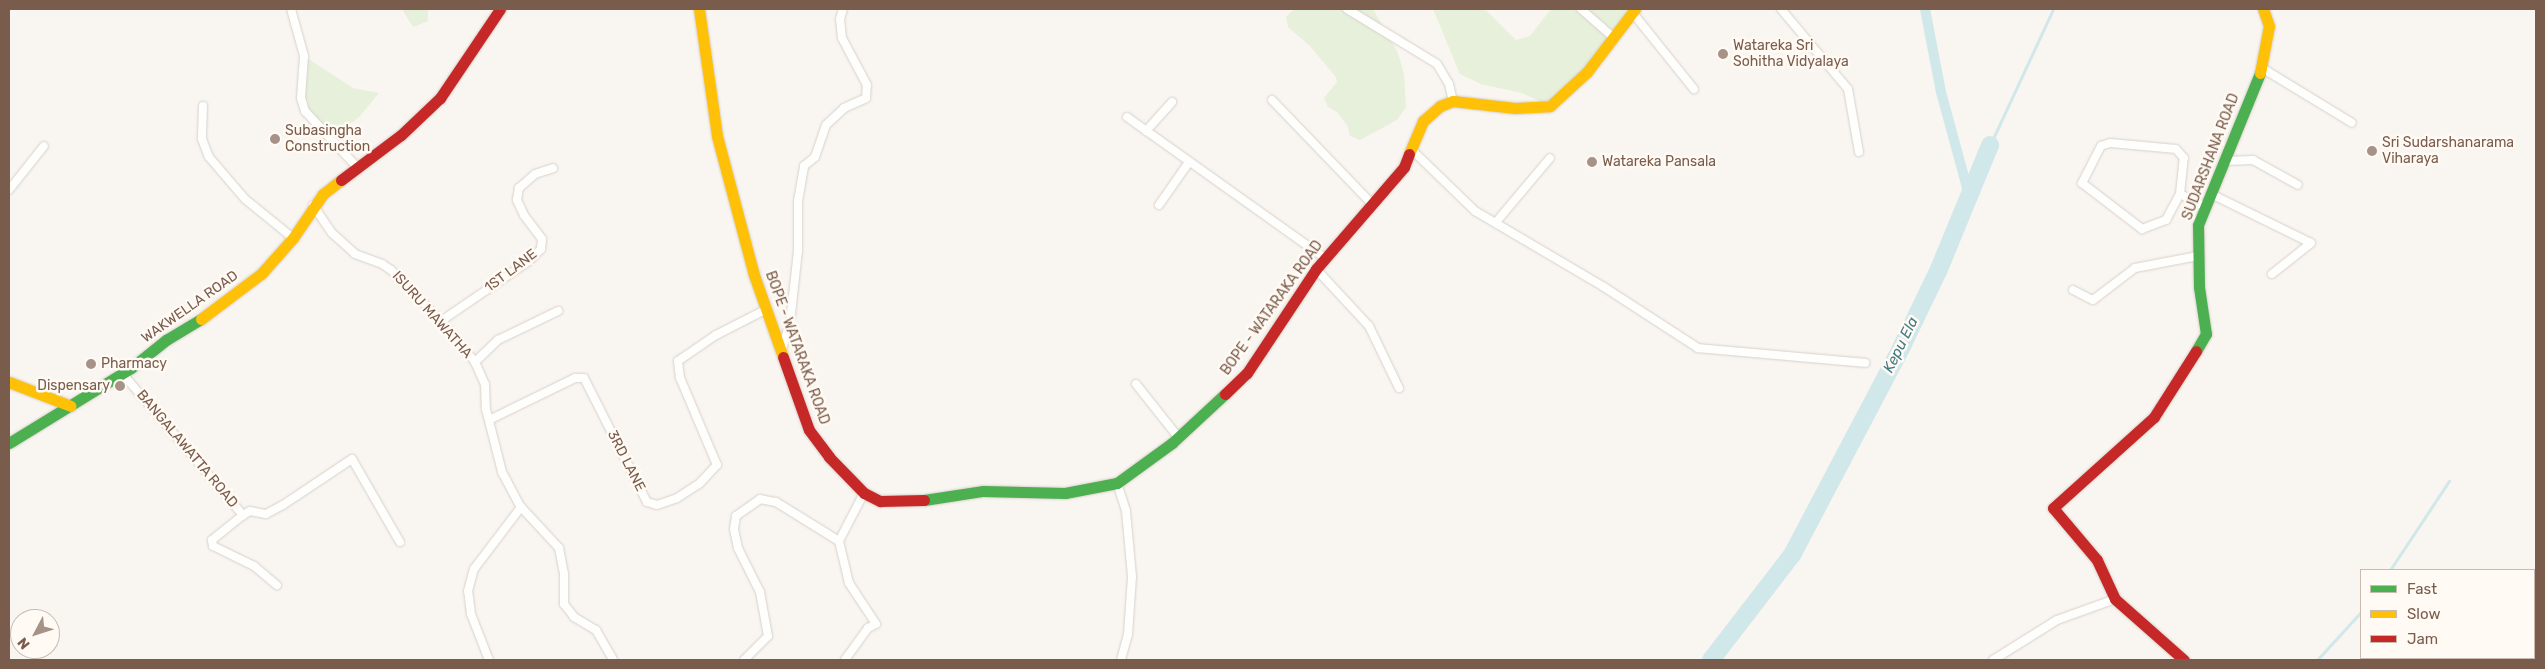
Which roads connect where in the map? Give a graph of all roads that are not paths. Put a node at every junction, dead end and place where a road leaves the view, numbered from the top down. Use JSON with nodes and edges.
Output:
{"nodes":[{"id":1,"x":290,"y":9,"type":"edge"},
{"id":2,"x":500,"y":9,"type":"edge"},
{"id":3,"x":699,"y":9,"type":"edge"},
{"id":4,"x":843,"y":9,"type":"edge"},
{"id":5,"x":1347,"y":9,"type":"edge"},
{"id":6,"x":1581,"y":9,"type":"edge"},
{"id":7,"x":1781,"y":9,"type":"edge"},
{"id":8,"x":2263,"y":9,"type":"edge"},
{"id":9,"x":1633,"y":10,"type":"edge"},
{"id":10,"x":1614,"y":38,"type":"junction"},
{"id":11,"x":2262,"y":68,"type":"junction"},
{"id":12,"x":1694,"y":89,"type":"dead end"},
{"id":13,"x":1272,"y":100,"type":"dead end"},
{"id":14,"x":1453,"y":101,"type":"junction"},
{"id":15,"x":1172,"y":102,"type":"dead end"},
{"id":16,"x":202,"y":106,"type":"dead end"},
{"id":17,"x":1127,"y":117,"type":"dead end"},
{"id":18,"x":2352,"y":123,"type":"dead end"},
{"id":19,"x":1146,"y":131,"type":"junction"},
{"id":20,"x":44,"y":146,"type":"dead end"},
{"id":21,"x":1411,"y":149,"type":"junction"},
{"id":22,"x":1859,"y":152,"type":"dead end"},
{"id":23,"x":1550,"y":158,"type":"dead end"},
{"id":24,"x":2225,"y":161,"type":"junction"},
{"id":25,"x":1189,"y":162,"type":"junction"},
{"id":26,"x":357,"y":167,"type":"junction"},
{"id":27,"x":553,"y":168,"type":"dead end"},
{"id":28,"x":2298,"y":185,"type":"dead end"},
{"id":29,"x":9,"y":190,"type":"edge"},
{"id":30,"x":2180,"y":194,"type":"junction"},
{"id":31,"x":2212,"y":194,"type":"junction"},
{"id":32,"x":1372,"y":204,"type":"junction"},
{"id":33,"x":313,"y":205,"type":"junction"},
{"id":34,"x":1159,"y":205,"type":"dead end"},
{"id":35,"x":2206,"y":207,"type":"junction"},
{"id":36,"x":1497,"y":221,"type":"junction"},
{"id":37,"x":293,"y":238,"type":"junction"},
{"id":38,"x":2198,"y":256,"type":"junction"},
{"id":39,"x":1325,"y":258,"type":"junction"},
{"id":40,"x":1316,"y":268,"type":"junction"},
{"id":41,"x":2272,"y":274,"type":"dead end"},
{"id":42,"x":2073,"y":290,"type":"dead end"},
{"id":43,"x":767,"y":309,"type":"junction"},
{"id":44,"x":558,"y":311,"type":"dead end"},
{"id":45,"x":441,"y":321,"type":"junction"},
{"id":46,"x":782,"y":349,"type":"junction"},
{"id":47,"x":475,"y":362,"type":"junction"},
{"id":48,"x":1865,"y":362,"type":"dead end"},
{"id":49,"x":122,"y":373,"type":"junction"},
{"id":50,"x":9,"y":382,"type":"edge"},
{"id":51,"x":1136,"y":384,"type":"dead end"},
{"id":52,"x":1398,"y":388,"type":"dead end"},
{"id":53,"x":71,"y":406,"type":"junction"},
{"id":54,"x":489,"y":420,"type":"junction"},
{"id":55,"x":1178,"y":437,"type":"junction"},
{"id":56,"x":9,"y":443,"type":"edge"},
{"id":57,"x":1117,"y":483,"type":"junction"},
{"id":58,"x":864,"y":492,"type":"junction"},
{"id":59,"x":521,"y":507,"type":"junction"},
{"id":60,"x":243,"y":515,"type":"junction"},
{"id":61,"x":839,"y":541,"type":"junction"},
{"id":62,"x":400,"y":542,"type":"dead end"},
{"id":63,"x":277,"y":585,"type":"dead end"},
{"id":64,"x":2116,"y":599,"type":"junction"},
{"id":65,"x":489,"y":660,"type":"edge"},
{"id":66,"x":613,"y":660,"type":"edge"},
{"id":67,"x":744,"y":660,"type":"edge"},
{"id":68,"x":845,"y":660,"type":"edge"},
{"id":69,"x":1121,"y":660,"type":"edge"},
{"id":70,"x":1993,"y":660,"type":"edge"},
{"id":71,"x":2184,"y":660,"type":"edge"}],
"edges":[{"from":1,"to":26,"type":"street"},
{"from":2,"to":26,"type":"street","name":"WAKWELLA ROAD"},
{"from":3,"to":43,"type":"street","name":"BOPE - WATARAKA ROAD"},
{"from":4,"to":46,"type":"street"},
{"from":5,"to":14,"type":"street"},
{"from":6,"to":10,"type":"street"},
{"from":7,"to":22,"type":"street"},
{"from":8,"to":11,"type":"street","name":"SUDARSHANA ROAD"},
{"from":9,"to":10,"type":"street"},
{"from":9,"to":12,"type":"street"},
{"from":10,"to":14,"type":"street"},
{"from":11,"to":18,"type":"street"},
{"from":11,"to":24,"type":"street","name":"SUDARSHANA ROAD"},
{"from":13,"to":32,"type":"street"},
{"from":14,"to":21,"type":"street","name":"BOPE - WATARAKA ROAD"},
{"from":15,"to":19,"type":"street"},
{"from":16,"to":37,"type":"street"},
{"from":17,"to":19,"type":"street"},
{"from":19,"to":25,"type":"street"},
{"from":20,"to":29,"type":"street"},
{"from":21,"to":32,"type":"street","name":"BOPE - WATARAKA ROAD"},
{"from":21,"to":36,"type":"street"},
{"from":23,"to":36,"type":"street"},
{"from":24,"to":28,"type":"street"},
{"from":24,"to":31,"type":"street","name":"SUDARSHANA ROAD"},
{"from":25,"to":34,"type":"street"},
{"from":25,"to":39,"type":"street"},
{"from":26,"to":33,"type":"street","name":"WAKWELLA ROAD"},
{"from":27,"to":45,"type":"street","name":"1ST LANE"},
{"from":30,"to":30,"type":"street"},
{"from":30,"to":35,"type":"street"},
{"from":31,"to":35,"type":"street","name":"SUDARSHANA ROAD"},
{"from":31,"to":41,"type":"street"},
{"from":32,"to":39,"type":"street","name":"BOPE - WATARAKA ROAD"},
{"from":33,"to":37,"type":"street","name":"WAKWELLA ROAD"},
{"from":33,"to":45,"type":"street","name":"ISURU MAWATHA"},
{"from":35,"to":38,"type":"street","name":"SUDARSHANA ROAD"},
{"from":36,"to":48,"type":"street"},
{"from":37,"to":49,"type":"street","name":"WAKWELLA ROAD"},
{"from":38,"to":42,"type":"street"},
{"from":38,"to":64,"type":"street","name":"SUDARSHANA ROAD"},
{"from":39,"to":40,"type":"street","name":"BOPE - WATARAKA ROAD"},
{"from":40,"to":52,"type":"street"},
{"from":40,"to":55,"type":"street","name":"BOPE - WATARAKA ROAD"},
{"from":43,"to":46,"type":"street","name":"BOPE - WATARAKA ROAD"},
{"from":43,"to":54,"type":"street","name":"3RD LANE"},
{"from":44,"to":47,"type":"street"},
{"from":45,"to":47,"type":"street","name":"ISURU MAWATHA"},
{"from":46,"to":58,"type":"street","name":"BOPE - WATARAKA ROAD"},
{"from":47,"to":54,"type":"street","name":"ISURU MAWATHA"},
{"from":49,"to":53,"type":"street","name":"WAKWELLA ROAD"},
{"from":49,"to":60,"type":"street","name":"BANGALAWATTA ROAD"},
{"from":50,"to":53,"type":"street"},
{"from":51,"to":55,"type":"street"},
{"from":53,"to":56,"type":"street","name":"WAKWELLA ROAD"},
{"from":54,"to":59,"type":"street","name":"ISURU MAWATHA"},
{"from":55,"to":57,"type":"street","name":"BOPE - WATARAKA ROAD"},
{"from":57,"to":58,"type":"street","name":"BOPE - WATARAKA ROAD"},
{"from":57,"to":69,"type":"street"},
{"from":58,"to":61,"type":"street"},
{"from":59,"to":65,"type":"street"},
{"from":59,"to":66,"type":"street","name":"ISURU MAWATHA"},
{"from":60,"to":62,"type":"street","name":"BANGALAWATTA ROAD"},
{"from":60,"to":63,"type":"street"},
{"from":61,"to":67,"type":"street"},
{"from":61,"to":68,"type":"street"},
{"from":64,"to":70,"type":"street"},
{"from":64,"to":71,"type":"street"}]}
